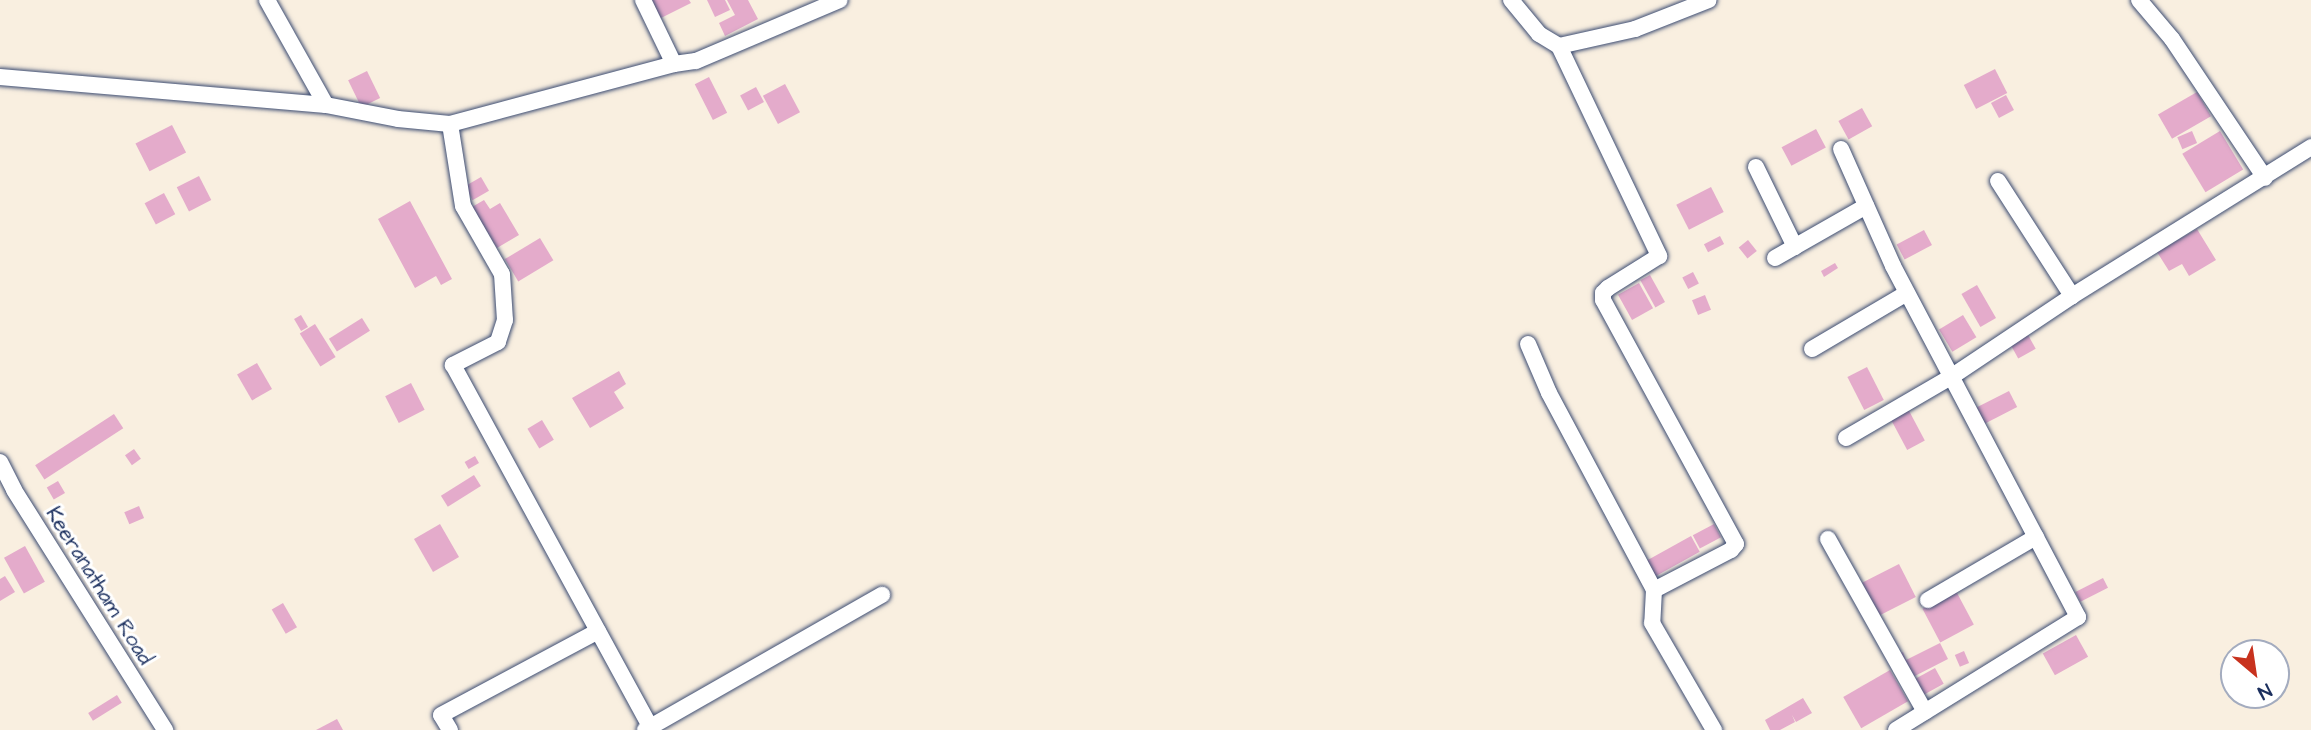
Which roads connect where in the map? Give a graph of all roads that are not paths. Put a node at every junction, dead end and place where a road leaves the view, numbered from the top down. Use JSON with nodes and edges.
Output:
{"nodes":[{"id":1,"x":267,"y":0,"type":"edge"},
{"id":2,"x":643,"y":0,"type":"edge"},
{"id":3,"x":840,"y":0,"type":"edge"},
{"id":4,"x":1511,"y":0,"type":"edge"},
{"id":5,"x":1709,"y":0,"type":"edge"},
{"id":6,"x":2139,"y":0,"type":"edge"},
{"id":7,"x":1559,"y":46,"type":"junction"},
{"id":8,"x":674,"y":64,"type":"junction"},
{"id":9,"x":0,"y":78,"type":"edge"},
{"id":10,"x":326,"y":105,"type":"junction"},
{"id":11,"x":450,"y":124,"type":"junction"},
{"id":12,"x":2311,"y":147,"type":"edge"},
{"id":13,"x":1841,"y":149,"type":"dead end"},
{"id":14,"x":1756,"y":167,"type":"dead end"},
{"id":15,"x":2265,"y":178,"type":"junction"},
{"id":16,"x":1998,"y":181,"type":"dead end"},
{"id":17,"x":1866,"y":206,"type":"junction"},
{"id":18,"x":1795,"y":247,"type":"junction"},
{"id":19,"x":1775,"y":258,"type":"dead end"},
{"id":20,"x":1907,"y":293,"type":"junction"},
{"id":21,"x":2072,"y":296,"type":"junction"},
{"id":22,"x":1528,"y":344,"type":"dead end"},
{"id":23,"x":1812,"y":349,"type":"dead end"},
{"id":24,"x":1951,"y":377,"type":"junction"},
{"id":25,"x":1846,"y":438,"type":"dead end"},
{"id":26,"x":0,"y":462,"type":"edge"},
{"id":27,"x":7,"y":494,"type":"edge"},
{"id":28,"x":2036,"y":537,"type":"junction"},
{"id":29,"x":1828,"y":539,"type":"dead end"},
{"id":30,"x":1654,"y":590,"type":"junction"},
{"id":31,"x":882,"y":595,"type":"dead end"},
{"id":32,"x":1928,"y":600,"type":"dead end"},
{"id":33,"x":598,"y":631,"type":"junction"},
{"id":34,"x":1925,"y":712,"type":"junction"},
{"id":35,"x":649,"y":729,"type":"edge"},
{"id":36,"x":165,"y":730,"type":"edge"},
{"id":37,"x":450,"y":730,"type":"edge"},
{"id":38,"x":1714,"y":730,"type":"edge"},
{"id":39,"x":1896,"y":730,"type":"edge"}],
"edges":[{"from":1,"to":10,"type":"street"},
{"from":2,"to":8,"type":"street"},
{"from":3,"to":8,"type":"street"},
{"from":4,"to":7,"type":"street"},
{"from":5,"to":7,"type":"street"},
{"from":6,"to":15,"type":"street"},
{"from":7,"to":30,"type":"street"},
{"from":8,"to":11,"type":"street"},
{"from":9,"to":10,"type":"street"},
{"from":10,"to":11,"type":"street"},
{"from":11,"to":33,"type":"street"},
{"from":12,"to":15,"type":"street"},
{"from":13,"to":17,"type":"street"},
{"from":14,"to":18,"type":"street"},
{"from":15,"to":21,"type":"street"},
{"from":16,"to":21,"type":"street"},
{"from":17,"to":18,"type":"street"},
{"from":17,"to":20,"type":"street"},
{"from":18,"to":19,"type":"street"},
{"from":20,"to":23,"type":"street"},
{"from":20,"to":24,"type":"street"},
{"from":21,"to":24,"type":"street"},
{"from":22,"to":30,"type":"street"},
{"from":24,"to":25,"type":"street"},
{"from":24,"to":28,"type":"street"},
{"from":26,"to":27,"type":"street","name":"Keeranatham Road"},
{"from":27,"to":36,"type":"street","name":"Keeranatham Road"},
{"from":28,"to":32,"type":"street"},
{"from":28,"to":34,"type":"street"},
{"from":29,"to":34,"type":"street"},
{"from":30,"to":38,"type":"street"},
{"from":31,"to":35,"type":"street"},
{"from":33,"to":35,"type":"street"},
{"from":33,"to":37,"type":"street"},
{"from":34,"to":39,"type":"street"}]}
